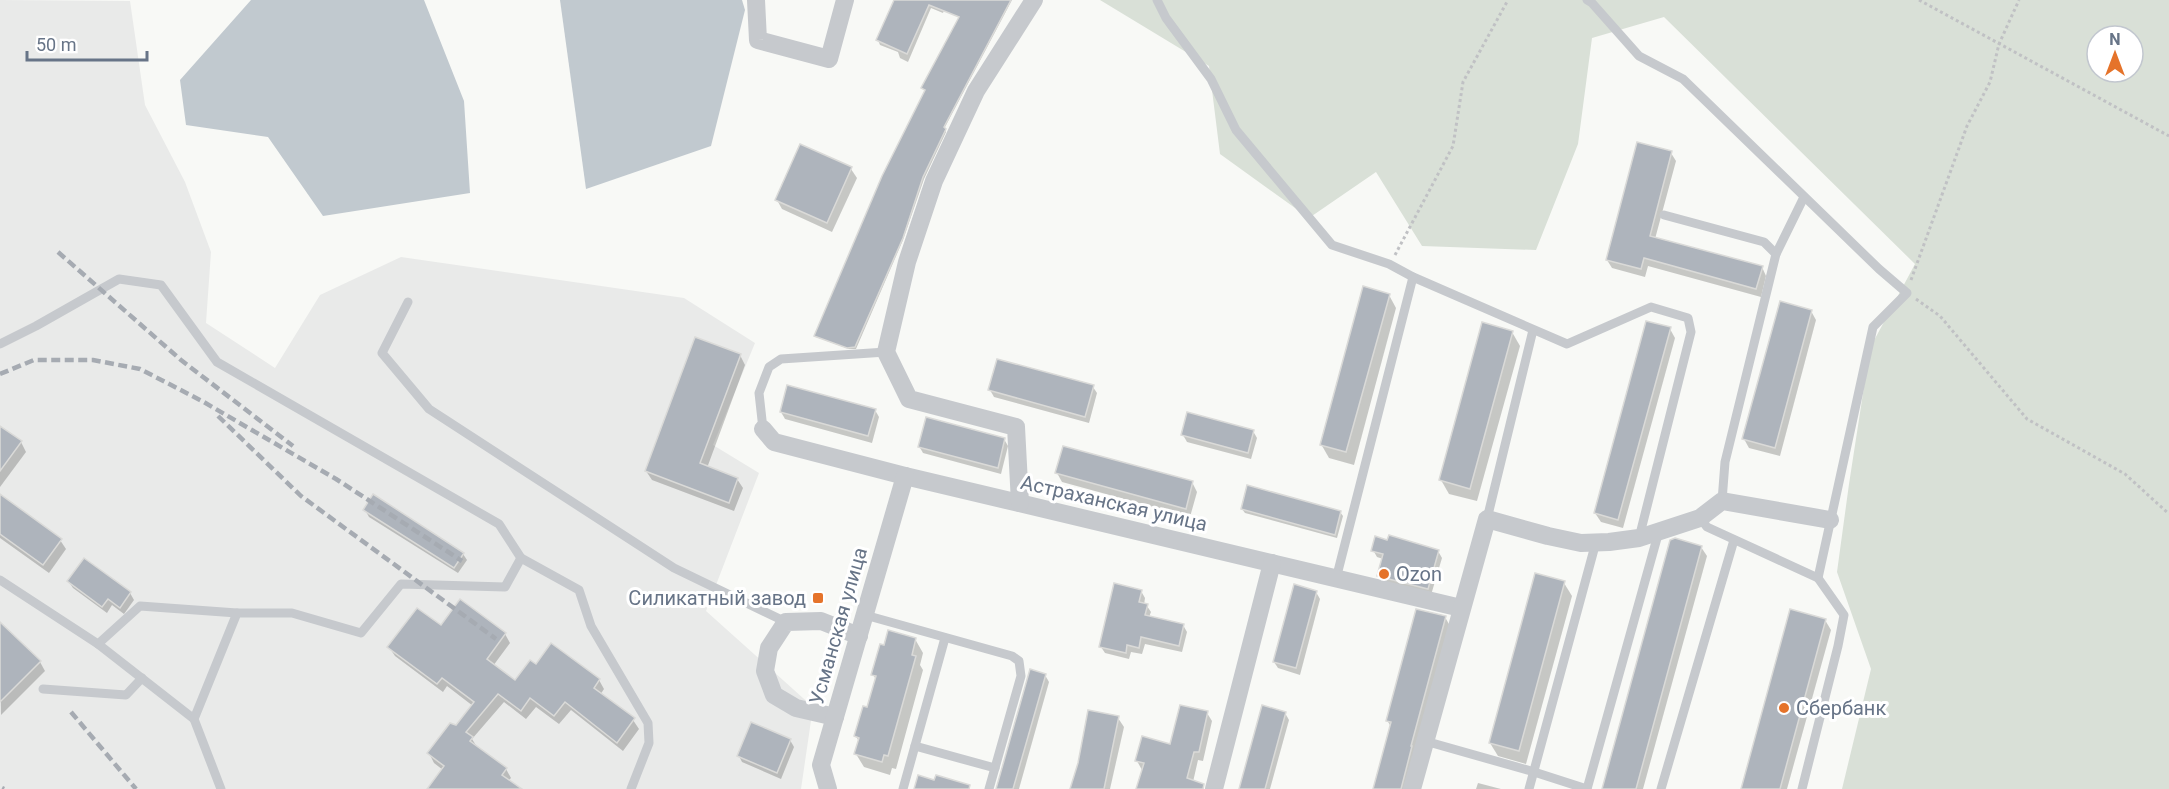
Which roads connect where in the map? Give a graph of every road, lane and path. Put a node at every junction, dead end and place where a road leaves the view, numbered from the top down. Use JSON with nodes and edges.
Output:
{"nodes":[{"id":1,"x":756,"y":0,"type":"edge"},
{"id":2,"x":845,"y":0,"type":"edge"},
{"id":3,"x":1034,"y":0,"type":"edge"},
{"id":4,"x":1157,"y":0,"type":"edge"},
{"id":5,"x":1508,"y":0,"type":"edge"},
{"id":6,"x":1587,"y":0,"type":"edge"},
{"id":7,"x":1919,"y":0,"type":"edge"},
{"id":8,"x":2019,"y":0,"type":"edge"},
{"id":9,"x":1999,"y":44,"type":"junction"},
{"id":10,"x":2169,"y":136,"type":"edge"},
{"id":11,"x":1804,"y":197,"type":"junction"},
{"id":12,"x":1664,"y":215,"type":"dead end"},
{"id":13,"x":1776,"y":254,"type":"junction"},
{"id":14,"x":1389,"y":264,"type":"junction"},
{"id":15,"x":1413,"y":278,"type":"junction"},
{"id":16,"x":1907,"y":293,"type":"junction"},
{"id":17,"x":408,"y":302,"type":"dead end"},
{"id":18,"x":1533,"y":330,"type":"junction"},
{"id":19,"x":0,"y":344,"type":"edge"},
{"id":20,"x":886,"y":352,"type":"junction"},
{"id":21,"x":763,"y":429,"type":"joint"},
{"id":22,"x":905,"y":476,"type":"junction"},
{"id":23,"x":1722,"y":501,"type":"junction"},
{"id":24,"x":1020,"y":503,"type":"junction"},
{"id":25,"x":2169,"y":514,"type":"edge"},
{"id":26,"x":1700,"y":518,"type":"junction"},
{"id":27,"x":1487,"y":519,"type":"junction"},
{"id":28,"x":1830,"y":520,"type":"junction"},
{"id":29,"x":1659,"y":531,"type":"junction"},
{"id":30,"x":1640,"y":538,"type":"junction"},
{"id":31,"x":1734,"y":540,"type":"junction"},
{"id":32,"x":1596,"y":542,"type":"junction"},
{"id":33,"x":521,"y":558,"type":"junction"},
{"id":34,"x":1272,"y":563,"type":"junction"},
{"id":35,"x":1818,"y":578,"type":"junction"},
{"id":36,"x":1336,"y":579,"type":"junction"},
{"id":37,"x":0,"y":580,"type":"edge"},
{"id":38,"x":1461,"y":608,"type":"junction"},
{"id":39,"x":237,"y":613,"type":"junction"},
{"id":40,"x":865,"y":615,"type":"junction"},
{"id":41,"x":786,"y":622,"type":"junction"},
{"id":42,"x":859,"y":636,"type":"junction"},
{"id":43,"x":945,"y":638,"type":"junction"},
{"id":44,"x":98,"y":644,"type":"junction"},
{"id":45,"x":142,"y":678,"type":"junction"},
{"id":46,"x":43,"y":688,"type":"dead end"},
{"id":47,"x":835,"y":717,"type":"junction"},
{"id":48,"x":194,"y":719,"type":"junction"},
{"id":49,"x":1425,"y":741,"type":"junction"},
{"id":50,"x":915,"y":746,"type":"junction"},
{"id":51,"x":994,"y":768,"type":"junction"},
{"id":52,"x":1533,"y":771,"type":"junction"},
{"id":53,"x":221,"y":789,"type":"edge"},
{"id":54,"x":631,"y":789,"type":"edge"},
{"id":55,"x":828,"y":789,"type":"edge"},
{"id":56,"x":903,"y":789,"type":"edge"},
{"id":57,"x":989,"y":789,"type":"edge"},
{"id":58,"x":1214,"y":789,"type":"edge"},
{"id":59,"x":1412,"y":789,"type":"edge"},
{"id":60,"x":1529,"y":789,"type":"edge"},
{"id":61,"x":1587,"y":789,"type":"edge"},
{"id":62,"x":1661,"y":789,"type":"edge"},
{"id":63,"x":1802,"y":789,"type":"edge"}],
"edges":[{"from":1,"to":2,"type":"street"},
{"from":3,"to":20,"type":"street"},
{"from":4,"to":14,"type":"lane"},
{"from":5,"to":14,"type":"path"},
{"from":6,"to":11,"type":"lane"},
{"from":7,"to":9,"type":"path"},
{"from":8,"to":9,"type":"path"},
{"from":9,"to":10,"type":"path"},
{"from":9,"to":16,"type":"path"},
{"from":11,"to":13,"type":"lane"},
{"from":11,"to":16,"type":"lane"},
{"from":12,"to":13,"type":"lane"},
{"from":13,"to":23,"type":"lane"},
{"from":14,"to":15,"type":"lane"},
{"from":15,"to":18,"type":"lane"},
{"from":15,"to":36,"type":"lane"},
{"from":16,"to":25,"type":"path"},
{"from":16,"to":28,"type":"lane"},
{"from":17,"to":41,"type":"lane"},
{"from":18,"to":27,"type":"lane"},
{"from":18,"to":30,"type":"lane"},
{"from":19,"to":33,"type":"lane"},
{"from":20,"to":21,"type":"lane"},
{"from":20,"to":24,"type":"street"},
{"from":21,"to":22,"type":"street","name":"Астраханская улица"},
{"from":22,"to":24,"type":"street","name":"Астраханская улица"},
{"from":22,"to":40,"type":"street","name":"Усманская улица"},
{"from":23,"to":26,"type":"street"},
{"from":23,"to":28,"type":"street"},
{"from":24,"to":34,"type":"street","name":"Астраханская улица"},
{"from":26,"to":29,"type":"street"},
{"from":26,"to":31,"type":"lane"},
{"from":27,"to":32,"type":"street"},
{"from":27,"to":38,"type":"street"},
{"from":28,"to":35,"type":"lane"},
{"from":29,"to":30,"type":"street"},
{"from":29,"to":61,"type":"lane"},
{"from":30,"to":32,"type":"street"},
{"from":31,"to":35,"type":"lane"},
{"from":31,"to":62,"type":"lane"},
{"from":32,"to":52,"type":"lane"},
{"from":33,"to":39,"type":"lane"},
{"from":33,"to":54,"type":"lane"},
{"from":34,"to":36,"type":"street","name":"Астраханская улица"},
{"from":34,"to":58,"type":"street"},
{"from":35,"to":63,"type":"lane"},
{"from":36,"to":38,"type":"street","name":"Астраханская улица"},
{"from":37,"to":44,"type":"lane"},
{"from":38,"to":49,"type":"street"},
{"from":39,"to":44,"type":"lane"},
{"from":39,"to":48,"type":"lane"},
{"from":40,"to":42,"type":"street","name":"Усманская улица"},
{"from":40,"to":43,"type":"lane"},
{"from":41,"to":42,"type":"street"},
{"from":41,"to":47,"type":"street"},
{"from":42,"to":47,"type":"street","name":"Усманская улица"},
{"from":43,"to":50,"type":"lane"},
{"from":43,"to":51,"type":"lane"},
{"from":44,"to":45,"type":"lane"},
{"from":45,"to":46,"type":"lane"},
{"from":45,"to":48,"type":"lane"},
{"from":47,"to":55,"type":"street","name":"Усманская улица"},
{"from":48,"to":53,"type":"lane"},
{"from":49,"to":52,"type":"lane"},
{"from":49,"to":59,"type":"street"},
{"from":50,"to":51,"type":"lane"},
{"from":50,"to":56,"type":"lane"},
{"from":51,"to":57,"type":"lane"},
{"from":52,"to":60,"type":"lane"},
{"from":52,"to":61,"type":"lane"}]}
